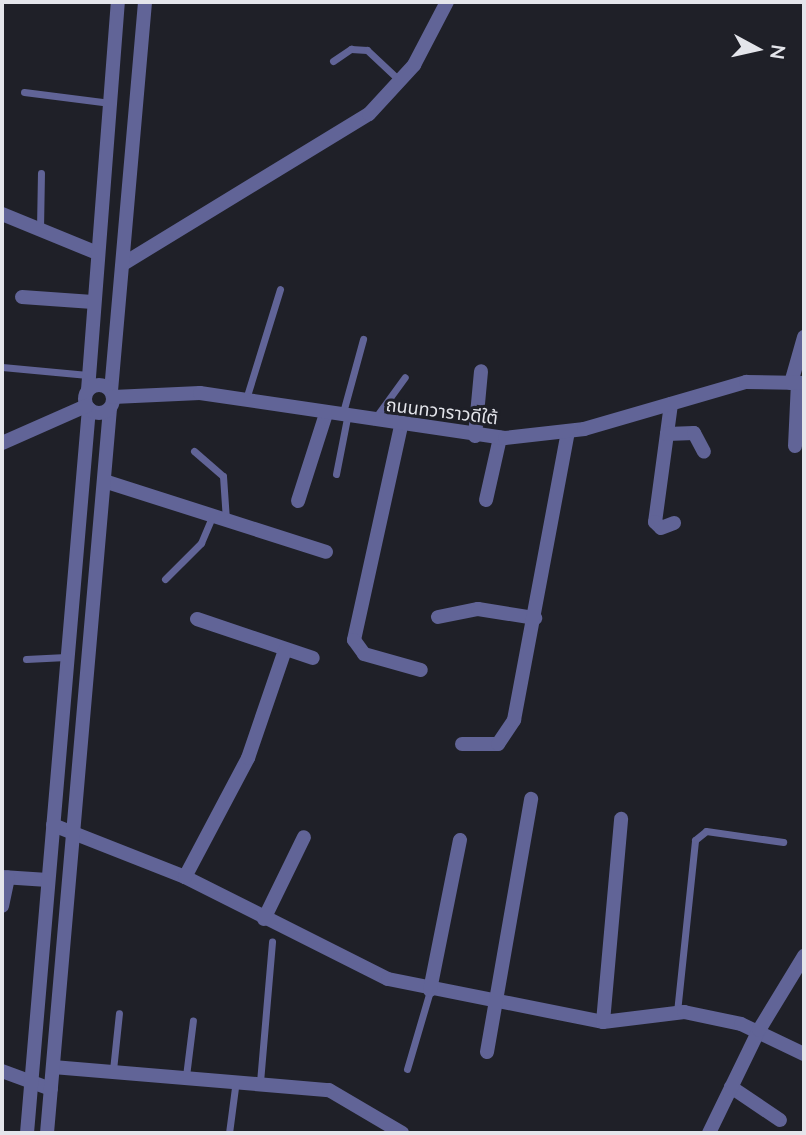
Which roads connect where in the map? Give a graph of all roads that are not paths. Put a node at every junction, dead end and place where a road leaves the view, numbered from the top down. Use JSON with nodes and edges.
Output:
{"nodes":[{"id":1,"x":118,"y":2,"type":"edge"},
{"id":2,"x":145,"y":2,"type":"edge"},
{"id":3,"x":447,"y":2,"type":"edge"},
{"id":4,"x":333,"y":61,"type":"dead end"},
{"id":5,"x":401,"y":82,"type":"junction"},
{"id":6,"x":24,"y":92,"type":"dead end"},
{"id":7,"x":110,"y":103,"type":"junction"},
{"id":8,"x":41,"y":173,"type":"dead end"},
{"id":9,"x":2,"y":214,"type":"edge"},
{"id":10,"x":40,"y":230,"type":"junction"},
{"id":11,"x":97,"y":253,"type":"junction"},
{"id":12,"x":124,"y":264,"type":"junction"},
{"id":13,"x":280,"y":289,"type":"dead end"},
{"id":14,"x":22,"y":297,"type":"dead end"},
{"id":15,"x":93,"y":302,"type":"junction"},
{"id":16,"x":804,"y":337,"type":"edge"},
{"id":17,"x":363,"y":339,"type":"dead end"},
{"id":18,"x":2,"y":367,"type":"edge"},
{"id":19,"x":481,"y":371,"type":"dead end"},
{"id":20,"x":88,"y":375,"type":"junction"},
{"id":21,"x":405,"y":377,"type":"dead end"},
{"id":22,"x":798,"y":383,"type":"edge"},
{"id":23,"x":88,"y":390,"type":"junction"},
{"id":24,"x":111,"y":399,"type":"junction"},
{"id":25,"x":246,"y":399,"type":"junction"},
{"id":26,"x":671,"y":404,"type":"junction"},
{"id":27,"x":88,"y":408,"type":"junction"},
{"id":28,"x":326,"y":414,"type":"junction"},
{"id":29,"x":344,"y":417,"type":"junction"},
{"id":30,"x":373,"y":422,"type":"junction"},
{"id":31,"x":401,"y":426,"type":"junction"},
{"id":32,"x":568,"y":430,"type":"junction"},
{"id":33,"x":667,"y":434,"type":"junction"},
{"id":34,"x":475,"y":436,"type":"junction"},
{"id":35,"x":500,"y":438,"type":"junction"},
{"id":36,"x":2,"y":443,"type":"edge"},
{"id":37,"x":795,"y":446,"type":"dead end"},
{"id":38,"x":194,"y":451,"type":"dead end"},
{"id":39,"x":704,"y":452,"type":"dead end"},
{"id":40,"x":336,"y":474,"type":"dead end"},
{"id":41,"x":104,"y":481,"type":"junction"},
{"id":42,"x":486,"y":500,"type":"dead end"},
{"id":43,"x":298,"y":501,"type":"dead end"},
{"id":44,"x":219,"y":519,"type":"junction"},
{"id":45,"x":674,"y":523,"type":"dead end"},
{"id":46,"x":326,"y":552,"type":"dead end"},
{"id":47,"x":165,"y":579,"type":"dead end"},
{"id":48,"x":438,"y":617,"type":"dead end"},
{"id":49,"x":535,"y":618,"type":"junction"},
{"id":50,"x":197,"y":620,"type":"dead end"},
{"id":51,"x":285,"y":650,"type":"junction"},
{"id":52,"x":66,"y":657,"type":"junction"},
{"id":53,"x":313,"y":658,"type":"dead end"},
{"id":54,"x":26,"y":659,"type":"dead end"},
{"id":55,"x":421,"y":670,"type":"dead end"},
{"id":56,"x":462,"y":744,"type":"dead end"},
{"id":57,"x":531,"y":799,"type":"dead end"},
{"id":58,"x":621,"y":819,"type":"dead end"},
{"id":59,"x":53,"y":825,"type":"junction"},
{"id":60,"x":72,"y":829,"type":"junction"},
{"id":61,"x":304,"y":837,"type":"dead end"},
{"id":62,"x":460,"y":840,"type":"dead end"},
{"id":63,"x":783,"y":842,"type":"dead end"},
{"id":64,"x":5,"y":877,"type":"edge"},
{"id":65,"x":185,"y":877,"type":"junction"},
{"id":66,"x":48,"y":880,"type":"junction"},
{"id":67,"x":2,"y":906,"type":"edge"},
{"id":68,"x":264,"y":919,"type":"junction"},
{"id":69,"x":272,"y":942,"type":"dead end"},
{"id":70,"x":804,"y":956,"type":"edge"},
{"id":71,"x":430,"y":990,"type":"junction"},
{"id":72,"x":498,"y":1000,"type":"junction"},
{"id":73,"x":677,"y":1012,"type":"junction"},
{"id":74,"x":119,"y":1013,"type":"dead end"},
{"id":75,"x":193,"y":1020,"type":"dead end"},
{"id":76,"x":603,"y":1022,"type":"junction"},
{"id":77,"x":759,"y":1030,"type":"junction"},
{"id":78,"x":487,"y":1052,"type":"dead end"},
{"id":79,"x":804,"y":1054,"type":"edge"},
{"id":80,"x":53,"y":1066,"type":"junction"},
{"id":81,"x":407,"y":1069,"type":"dead end"},
{"id":82,"x":113,"y":1070,"type":"junction"},
{"id":83,"x":2,"y":1071,"type":"edge"},
{"id":84,"x":186,"y":1076,"type":"junction"},
{"id":85,"x":236,"y":1080,"type":"junction"},
{"id":86,"x":260,"y":1082,"type":"junction"},
{"id":87,"x":31,"y":1083,"type":"junction"},
{"id":88,"x":731,"y":1087,"type":"junction"},
{"id":89,"x":51,"y":1089,"type":"junction"},
{"id":90,"x":780,"y":1120,"type":"dead end"},
{"id":91,"x":26,"y":1133,"type":"edge"},
{"id":92,"x":47,"y":1133,"type":"edge"},
{"id":93,"x":229,"y":1133,"type":"edge"},
{"id":94,"x":402,"y":1133,"type":"edge"},
{"id":95,"x":709,"y":1133,"type":"edge"}],
"edges":[{"from":1,"to":7,"type":"street"},
{"from":2,"to":12,"type":"street"},
{"from":3,"to":5,"type":"street"},
{"from":4,"to":5,"type":"lane"},
{"from":5,"to":12,"type":"street"},
{"from":6,"to":7,"type":"lane"},
{"from":7,"to":11,"type":"street"},
{"from":8,"to":10,"type":"lane"},
{"from":9,"to":10,"type":"street"},
{"from":10,"to":11,"type":"street"},
{"from":11,"to":15,"type":"street"},
{"from":12,"to":24,"type":"street"},
{"from":13,"to":25,"type":"lane"},
{"from":14,"to":15,"type":"street"},
{"from":15,"to":20,"type":"street"},
{"from":16,"to":22,"type":"street"},
{"from":17,"to":29,"type":"lane"},
{"from":18,"to":20,"type":"lane"},
{"from":19,"to":34,"type":"street"},
{"from":20,"to":23,"type":"street"},
{"from":21,"to":30,"type":"lane"},
{"from":22,"to":26,"type":"street","name":"ถนนทวาราวดีใต้"},
{"from":22,"to":37,"type":"street"},
{"from":23,"to":24,"type":"street"},
{"from":23,"to":27,"type":"street"},
{"from":24,"to":25,"type":"street","name":"ถนนทวาราวดีใต้"},
{"from":24,"to":27,"type":"street"},
{"from":24,"to":41,"type":"street"},
{"from":25,"to":28,"type":"street","name":"ถนนทวาราวดีใต้"},
{"from":26,"to":32,"type":"street","name":"ถนนทวาราวดีใต้"},
{"from":26,"to":33,"type":"street"},
{"from":27,"to":36,"type":"street"},
{"from":27,"to":52,"type":"street"},
{"from":28,"to":29,"type":"street","name":"ถนนทวาราวดีใต้"},
{"from":28,"to":43,"type":"street"},
{"from":29,"to":30,"type":"street","name":"ถนนทวาราวดีใต้"},
{"from":29,"to":40,"type":"lane"},
{"from":30,"to":31,"type":"street","name":"ถนนทวาราวดีใต้"},
{"from":31,"to":34,"type":"street","name":"ถนนทวาราวดีใต้"},
{"from":31,"to":55,"type":"street"},
{"from":32,"to":35,"type":"street","name":"ถนนทวาราวดีใต้"},
{"from":32,"to":49,"type":"street"},
{"from":33,"to":39,"type":"street"},
{"from":33,"to":45,"type":"street"},
{"from":34,"to":35,"type":"street","name":"ถนนทวาราวดีใต้"},
{"from":35,"to":42,"type":"street"},
{"from":38,"to":44,"type":"lane"},
{"from":41,"to":44,"type":"street"},
{"from":41,"to":60,"type":"street"},
{"from":44,"to":46,"type":"street"},
{"from":44,"to":47,"type":"lane"},
{"from":48,"to":49,"type":"street"},
{"from":49,"to":56,"type":"street"},
{"from":50,"to":51,"type":"street"},
{"from":51,"to":53,"type":"street"},
{"from":51,"to":65,"type":"street"},
{"from":52,"to":54,"type":"lane"},
{"from":52,"to":59,"type":"street"},
{"from":57,"to":72,"type":"street"},
{"from":58,"to":76,"type":"street"},
{"from":59,"to":60,"type":"street"},
{"from":59,"to":66,"type":"street"},
{"from":60,"to":65,"type":"street"},
{"from":60,"to":80,"type":"street"},
{"from":61,"to":68,"type":"street"},
{"from":62,"to":71,"type":"street"},
{"from":63,"to":73,"type":"lane"},
{"from":64,"to":66,"type":"street"},
{"from":64,"to":67,"type":"street"},
{"from":65,"to":68,"type":"street"},
{"from":66,"to":87,"type":"street"},
{"from":68,"to":71,"type":"street"},
{"from":69,"to":86,"type":"lane"},
{"from":70,"to":77,"type":"street"},
{"from":71,"to":72,"type":"street"},
{"from":71,"to":81,"type":"lane"},
{"from":72,"to":76,"type":"street"},
{"from":72,"to":78,"type":"street"},
{"from":73,"to":76,"type":"street"},
{"from":73,"to":77,"type":"street"},
{"from":74,"to":82,"type":"lane"},
{"from":75,"to":84,"type":"lane"},
{"from":77,"to":79,"type":"street"},
{"from":77,"to":88,"type":"street"},
{"from":80,"to":82,"type":"street"},
{"from":80,"to":89,"type":"street"},
{"from":82,"to":84,"type":"street"},
{"from":83,"to":87,"type":"street"},
{"from":84,"to":85,"type":"street"},
{"from":85,"to":86,"type":"street"},
{"from":85,"to":93,"type":"lane"},
{"from":86,"to":94,"type":"street"},
{"from":87,"to":89,"type":"street"},
{"from":87,"to":91,"type":"street"},
{"from":88,"to":90,"type":"street"},
{"from":88,"to":95,"type":"street"},
{"from":89,"to":92,"type":"street"}]}
